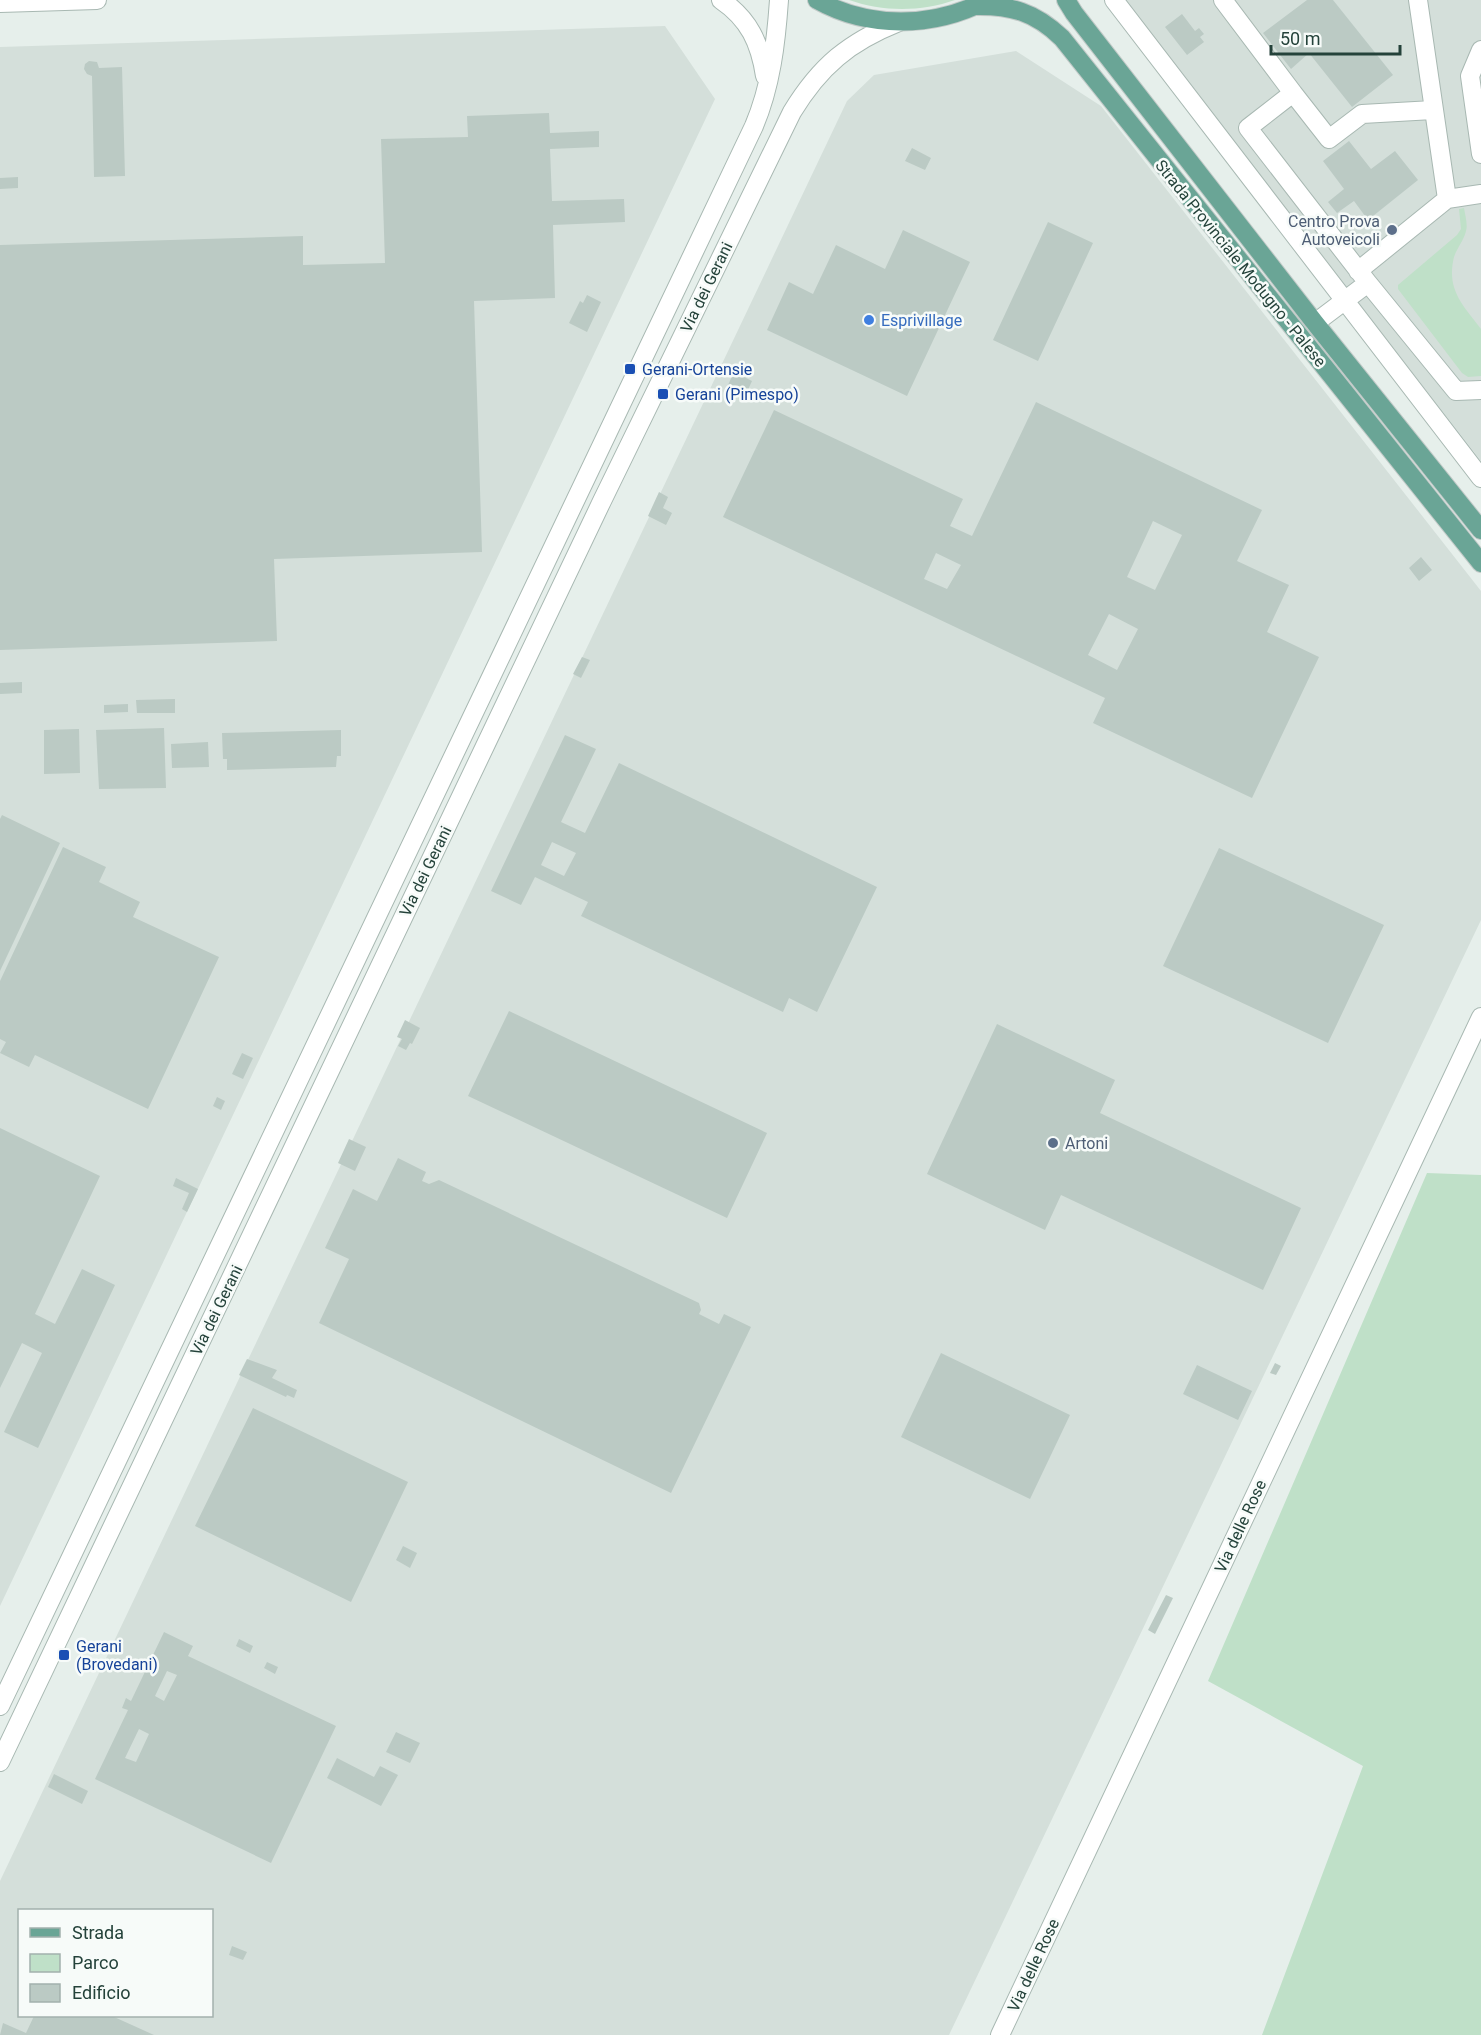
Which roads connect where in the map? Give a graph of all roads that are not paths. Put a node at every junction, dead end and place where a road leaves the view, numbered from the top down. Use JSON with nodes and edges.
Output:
{"nodes":[{"id":1,"x":97,"y":0,"type":"edge"},
{"id":2,"x":721,"y":0,"type":"edge"},
{"id":3,"x":779,"y":0,"type":"edge"},
{"id":4,"x":817,"y":0,"type":"edge"},
{"id":5,"x":1066,"y":0,"type":"edge"},
{"id":6,"x":1114,"y":0,"type":"edge"},
{"id":7,"x":1223,"y":0,"type":"edge"},
{"id":8,"x":1418,"y":0,"type":"edge"},
{"id":9,"x":0,"y":3,"type":"edge"},
{"id":10,"x":980,"y":3,"type":"edge"},
{"id":11,"x":899,"y":22,"type":"junction"},
{"id":12,"x":1481,"y":50,"type":"edge"},
{"id":13,"x":767,"y":89,"type":"junction"},
{"id":14,"x":1293,"y":93,"type":"junction"},
{"id":15,"x":1433,"y":110,"type":"junction"},
{"id":16,"x":1481,"y":154,"type":"edge"},
{"id":17,"x":1481,"y":194,"type":"edge"},
{"id":18,"x":1447,"y":199,"type":"junction"},
{"id":19,"x":1363,"y":277,"type":"junction"},
{"id":20,"x":1345,"y":301,"type":"junction"},
{"id":21,"x":1315,"y":323,"type":"junction"},
{"id":22,"x":1481,"y":390,"type":"edge"},
{"id":23,"x":1481,"y":478,"type":"edge"},
{"id":24,"x":1481,"y":530,"type":"edge"},
{"id":25,"x":1481,"y":563,"type":"edge"},
{"id":26,"x":1481,"y":1017,"type":"edge"},
{"id":27,"x":0,"y":1706,"type":"edge"},
{"id":28,"x":0,"y":1762,"type":"edge"},
{"id":29,"x":1000,"y":2035,"type":"edge"}],
"edges":[{"from":1,"to":9,"type":"street"},
{"from":2,"to":13,"type":"street"},
{"from":3,"to":13,"type":"street","name":"Via dei Gerani"},
{"from":4,"to":11,"type":"main road","name":"Strada Provinciale Modugno - Palese"},
{"from":5,"to":21,"type":"main road","name":"Strada Provinciale Modugno - Palese"},
{"from":6,"to":20,"type":"street"},
{"from":7,"to":14,"type":"street"},
{"from":8,"to":15,"type":"street"},
{"from":10,"to":11,"type":"main road","name":"Strada Provinciale Modugno - Palese"},
{"from":10,"to":25,"type":"main road","name":"Strada Provinciale Modugno - Palese"},
{"from":11,"to":28,"type":"street","name":"Via dei Gerani"},
{"from":12,"to":16,"type":"street"},
{"from":13,"to":27,"type":"street","name":"Via dei Gerani"},
{"from":14,"to":15,"type":"street"},
{"from":14,"to":19,"type":"street"},
{"from":15,"to":18,"type":"street"},
{"from":17,"to":18,"type":"street"},
{"from":18,"to":19,"type":"street"},
{"from":19,"to":20,"type":"street"},
{"from":19,"to":22,"type":"street"},
{"from":20,"to":21,"type":"street"},
{"from":20,"to":23,"type":"street"},
{"from":21,"to":24,"type":"main road","name":"Strada Provinciale Modugno - Palese"},
{"from":26,"to":29,"type":"street","name":"Via delle Rose"}]}
